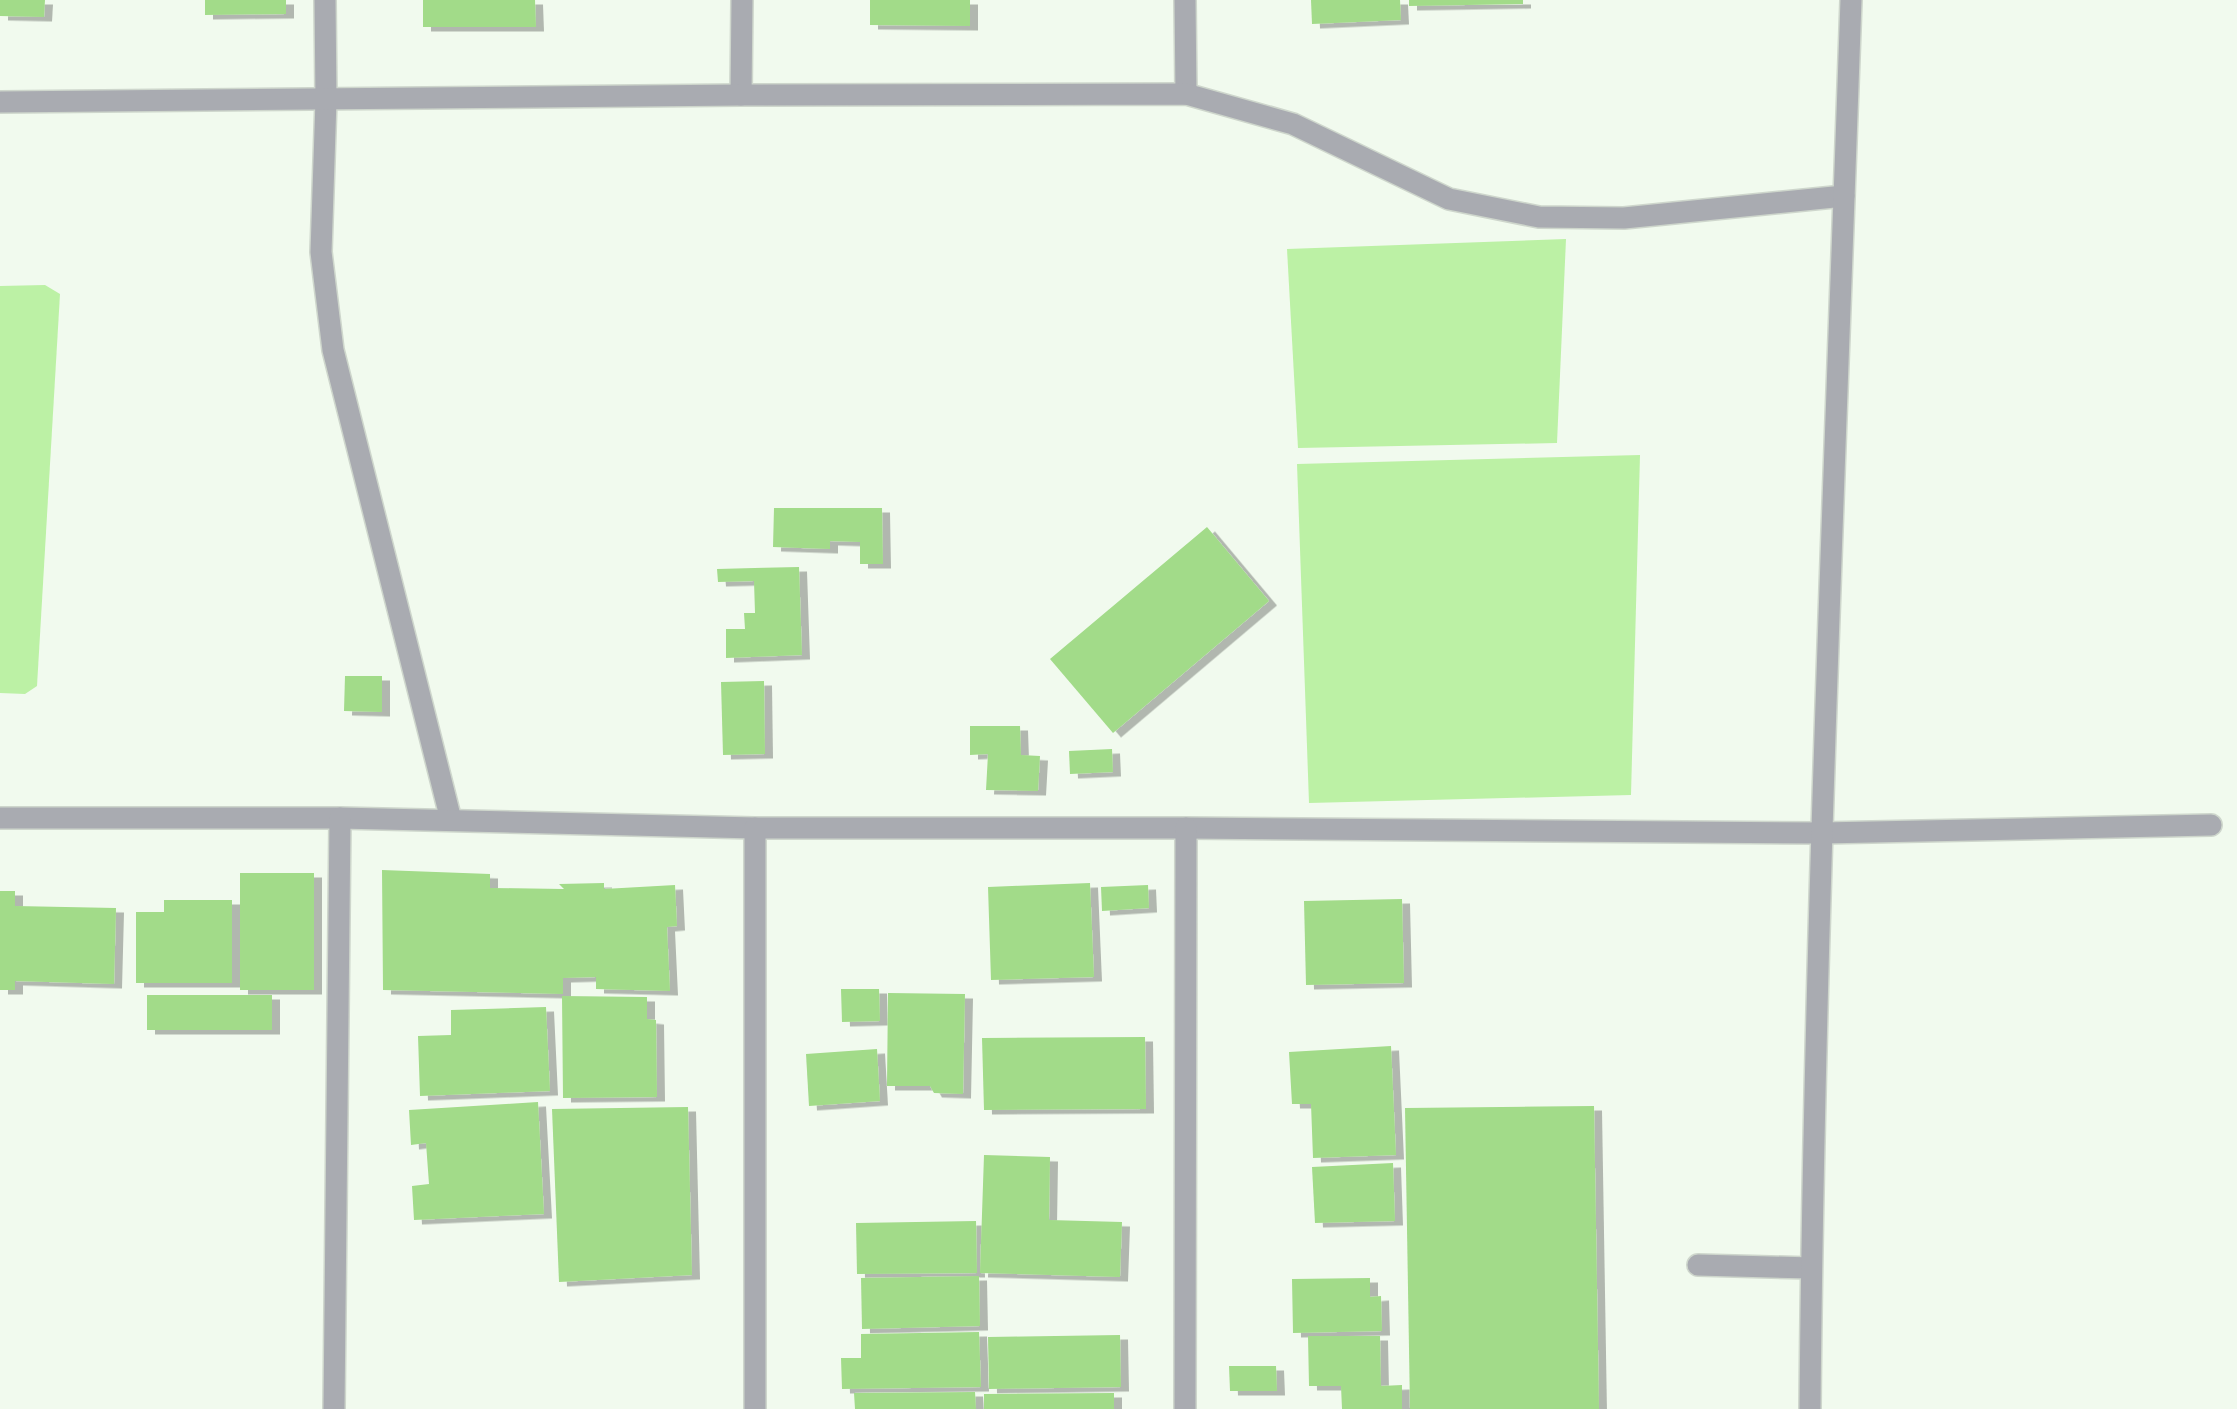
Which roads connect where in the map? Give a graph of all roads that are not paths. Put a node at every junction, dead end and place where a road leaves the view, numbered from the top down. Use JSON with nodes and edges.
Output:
{"nodes":[{"id":1,"x":326,"y":0,"type":"edge"},
{"id":2,"x":742,"y":0,"type":"edge"},
{"id":3,"x":1185,"y":0,"type":"edge"},
{"id":4,"x":1851,"y":0,"type":"edge"},
{"id":5,"x":1186,"y":94,"type":"junction"},
{"id":6,"x":741,"y":95,"type":"junction"},
{"id":7,"x":326,"y":100,"type":"junction"},
{"id":8,"x":0,"y":103,"type":"edge"},
{"id":9,"x":1844,"y":196,"type":"junction"},
{"id":10,"x":0,"y":818,"type":"edge"},
{"id":11,"x":340,"y":818,"type":"junction"},
{"id":12,"x":451,"y":820,"type":"junction"},
{"id":13,"x":2211,"y":825,"type":"dead end"},
{"id":14,"x":755,"y":828,"type":"junction"},
{"id":15,"x":1186,"y":828,"type":"junction"},
{"id":16,"x":1822,"y":833,"type":"junction"},
{"id":17,"x":1699,"y":1265,"type":"dead end"},
{"id":18,"x":1811,"y":1268,"type":"junction"},
{"id":19,"x":334,"y":1409,"type":"edge"},
{"id":20,"x":755,"y":1409,"type":"edge"},
{"id":21,"x":1185,"y":1409,"type":"edge"},
{"id":22,"x":1810,"y":1409,"type":"edge"}],
"edges":[{"from":1,"to":7,"type":"street"},
{"from":2,"to":6,"type":"street"},
{"from":3,"to":5,"type":"street"},
{"from":4,"to":9,"type":"street"},
{"from":5,"to":6,"type":"street"},
{"from":5,"to":9,"type":"street"},
{"from":6,"to":7,"type":"street"},
{"from":7,"to":8,"type":"street"},
{"from":7,"to":12,"type":"street"},
{"from":9,"to":16,"type":"street"},
{"from":10,"to":11,"type":"street"},
{"from":11,"to":12,"type":"street"},
{"from":11,"to":19,"type":"street"},
{"from":12,"to":14,"type":"street"},
{"from":13,"to":16,"type":"street"},
{"from":14,"to":15,"type":"street"},
{"from":14,"to":20,"type":"street"},
{"from":15,"to":16,"type":"street"},
{"from":15,"to":21,"type":"street"},
{"from":16,"to":18,"type":"street"},
{"from":17,"to":18,"type":"street"},
{"from":18,"to":22,"type":"street"}]}
